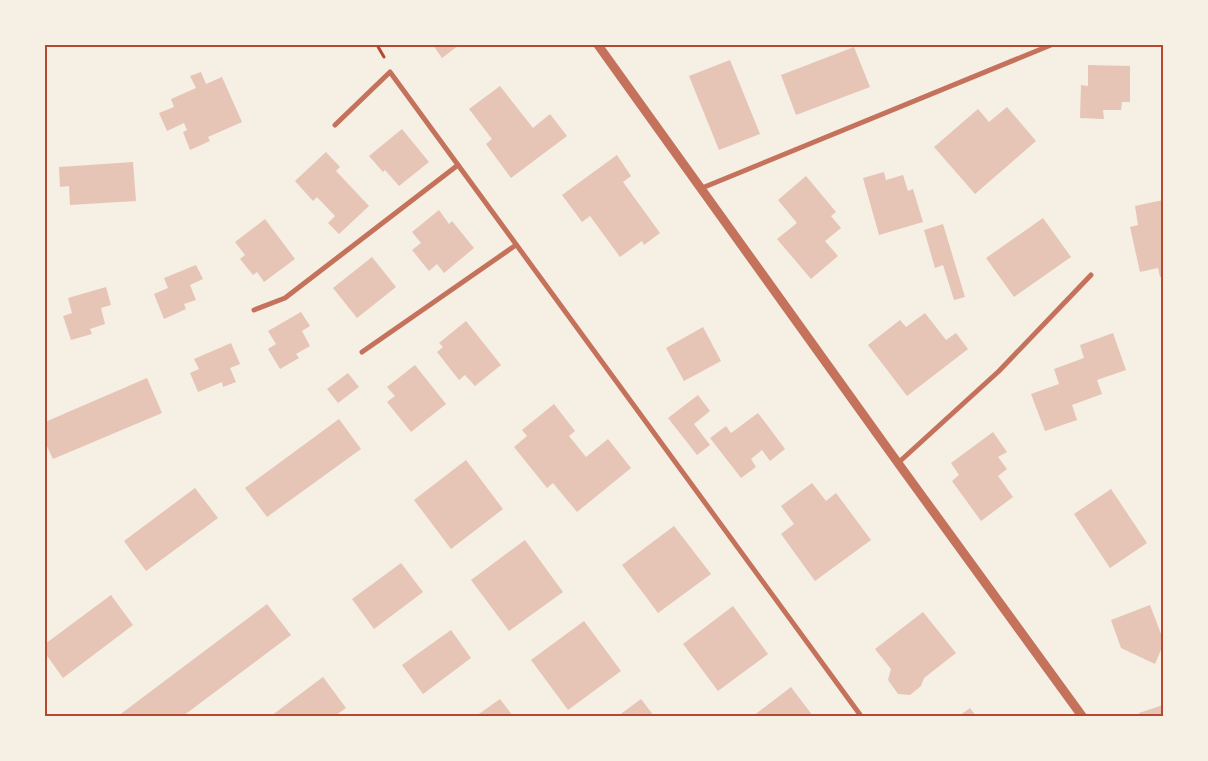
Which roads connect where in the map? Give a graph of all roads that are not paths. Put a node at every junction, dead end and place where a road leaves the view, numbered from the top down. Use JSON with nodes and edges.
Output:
{"nodes":[{"id":1,"x":598,"y":45,"type":"edge"},
{"id":2,"x":1051,"y":45,"type":"edge"},
{"id":3,"x":335,"y":125,"type":"dead end"},
{"id":4,"x":458,"y":165,"type":"junction"},
{"id":5,"x":702,"y":188,"type":"junction"},
{"id":6,"x":516,"y":245,"type":"junction"},
{"id":7,"x":1091,"y":276,"type":"dead end"},
{"id":8,"x":254,"y":310,"type":"dead end"},
{"id":9,"x":362,"y":352,"type":"dead end"},
{"id":10,"x":898,"y":463,"type":"junction"},
{"id":11,"x":861,"y":716,"type":"edge"},
{"id":12,"x":1082,"y":716,"type":"edge"}],
"edges":[{"from":1,"to":5,"type":"street"},
{"from":2,"to":5,"type":"street"},
{"from":3,"to":4,"type":"street"},
{"from":4,"to":6,"type":"street"},
{"from":4,"to":8,"type":"street"},
{"from":5,"to":10,"type":"street"},
{"from":6,"to":9,"type":"street"},
{"from":6,"to":11,"type":"street"},
{"from":7,"to":10,"type":"street"},
{"from":10,"to":12,"type":"street"}]}
